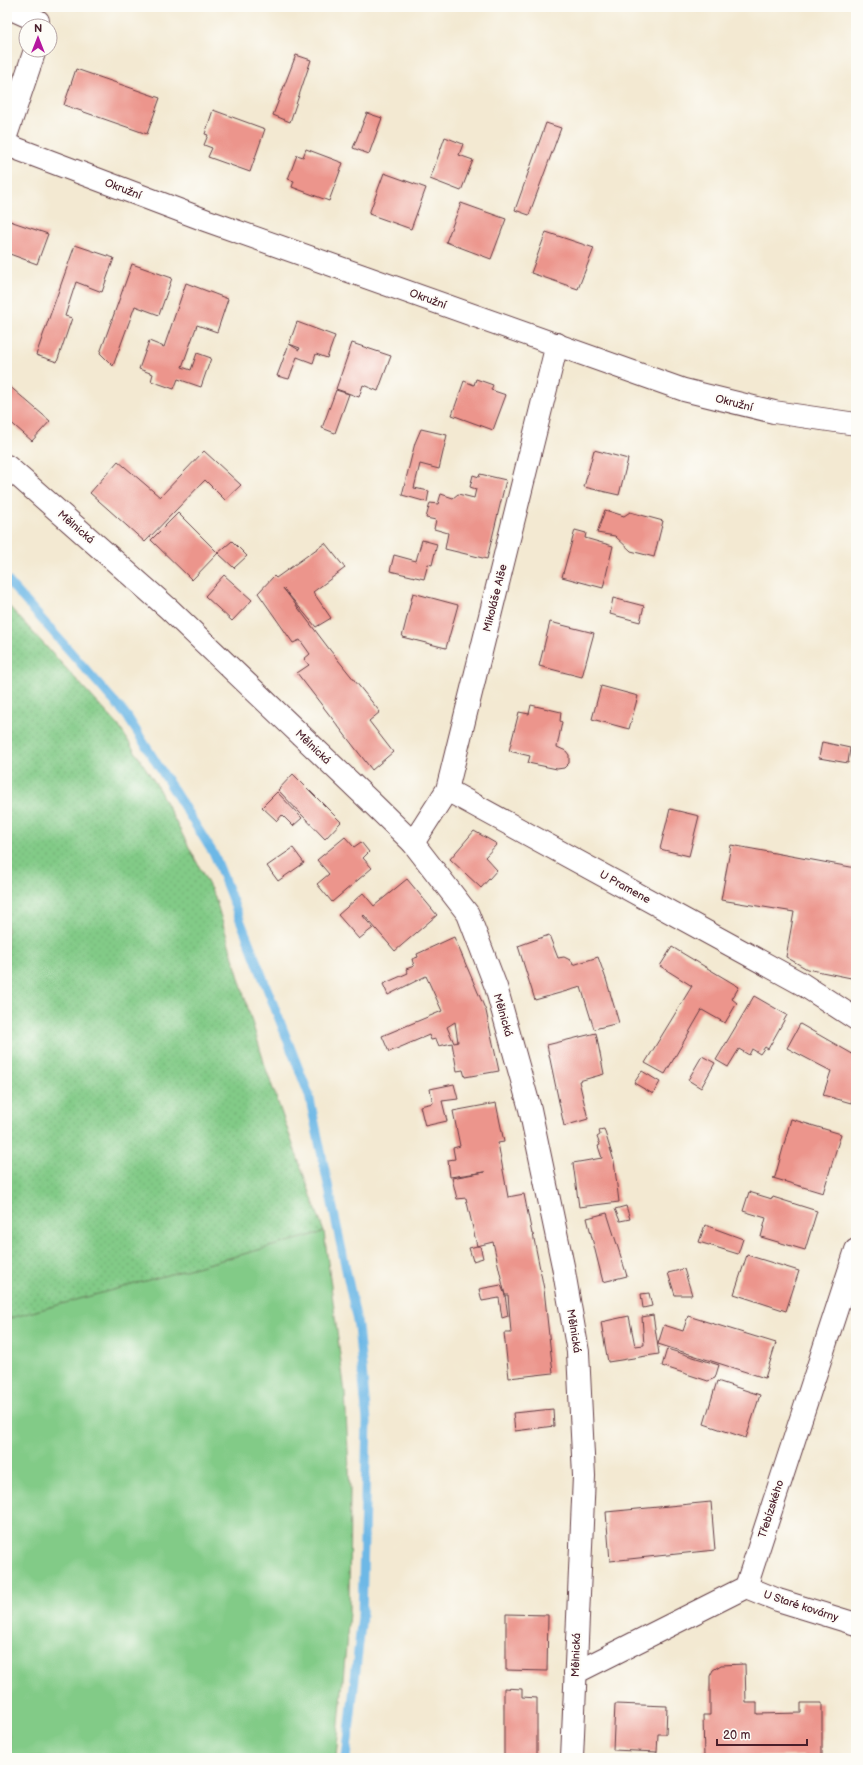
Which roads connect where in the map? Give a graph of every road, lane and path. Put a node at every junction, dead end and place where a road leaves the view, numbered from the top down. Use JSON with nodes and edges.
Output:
{"nodes":[{"id":1,"x":7,"y":7,"type":"edge"},
{"id":2,"x":31,"y":18,"type":"edge"},
{"id":3,"x":32,"y":58,"type":"edge"},
{"id":4,"x":7,"y":133,"type":"edge"},
{"id":5,"x":7,"y":145,"type":"edge"},
{"id":6,"x":557,"y":344,"type":"junction"},
{"id":7,"x":856,"y":424,"type":"edge"},
{"id":8,"x":7,"y":466,"type":"edge"},
{"id":9,"x":448,"y":790,"type":"junction"},
{"id":10,"x":413,"y":843,"type":"junction"},
{"id":11,"x":856,"y":1019,"type":"edge"},
{"id":12,"x":856,"y":1250,"type":"edge"},
{"id":13,"x":746,"y":1587,"type":"junction"},
{"id":14,"x":856,"y":1624,"type":"edge"},
{"id":15,"x":575,"y":1672,"type":"junction"},
{"id":16,"x":572,"y":1758,"type":"edge"}],
"edges":[{"from":1,"to":2,"type":"street"},
{"from":3,"to":4,"type":"street"},
{"from":5,"to":6,"type":"street","name":"Okružní"},
{"from":6,"to":7,"type":"street","name":"Okružní"},
{"from":6,"to":9,"type":"street","name":"Mikoláše Alše"},
{"from":8,"to":10,"type":"street","name":"Mělnická"},
{"from":9,"to":10,"type":"street","name":"Mikoláše Alše"},
{"from":9,"to":11,"type":"street","name":"U Pramene"},
{"from":10,"to":15,"type":"street","name":"Mělnická"},
{"from":12,"to":13,"type":"street","name":"Třebízského"},
{"from":13,"to":14,"type":"street","name":"U Staré kovárny"},
{"from":13,"to":15,"type":"street"},
{"from":15,"to":16,"type":"street","name":"Mělnická"}]}
